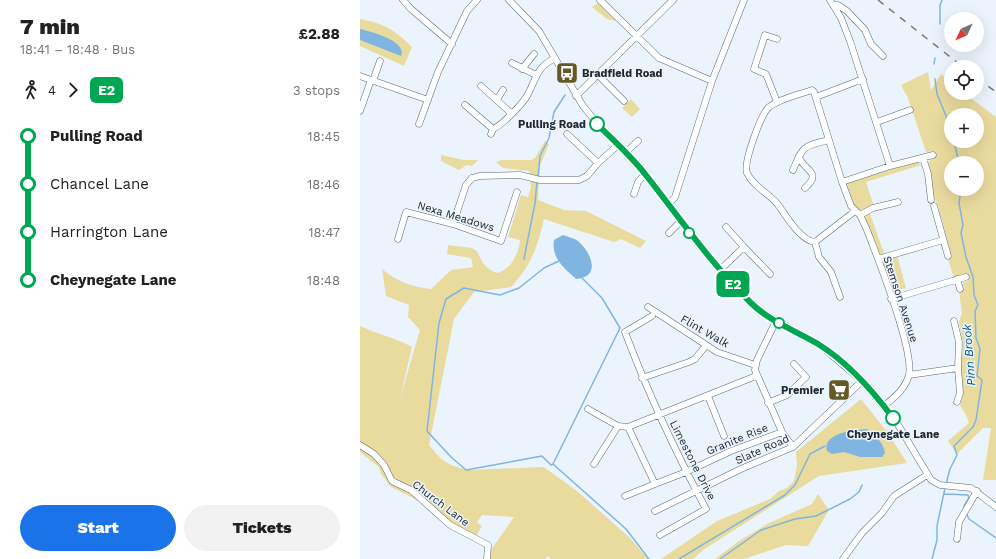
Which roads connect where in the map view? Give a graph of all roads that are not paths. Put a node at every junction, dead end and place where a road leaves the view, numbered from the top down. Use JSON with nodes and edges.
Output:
{"nodes":[{"id":1,"x":403,"y":0,"type":"edge"},
{"id":2,"x":477,"y":0,"type":"edge"},
{"id":3,"x":509,"y":0,"type":"edge"},
{"id":4,"x":600,"y":0,"type":"edge"},
{"id":5,"x":673,"y":0,"type":"edge"},
{"id":6,"x":744,"y":0,"type":"edge"},
{"id":7,"x":831,"y":3,"type":"edge"},
{"id":8,"x":636,"y":36,"type":"junction"},
{"id":9,"x":777,"y":39,"type":"dead end"},
{"id":10,"x":452,"y":44,"type":"junction"},
{"id":11,"x":534,"y":54,"type":"dead end"},
{"id":12,"x":883,"y":56,"type":"dead end"},
{"id":13,"x":555,"y":58,"type":"junction"},
{"id":14,"x":380,"y":61,"type":"dead end"},
{"id":15,"x":512,"y":63,"type":"dead end"},
{"id":16,"x":522,"y":69,"type":"junction"},
{"id":17,"x":597,"y":74,"type":"junction"},
{"id":18,"x":536,"y":75,"type":"junction"},
{"id":19,"x":360,"y":76,"type":"edge"},
{"id":20,"x":863,"y":79,"type":"junction"},
{"id":21,"x":372,"y":80,"type":"junction"},
{"id":22,"x":712,"y":81,"type":"junction"},
{"id":23,"x":481,"y":86,"type":"dead end"},
{"id":24,"x":504,"y":90,"type":"dead end"},
{"id":25,"x":576,"y":96,"type":"junction"},
{"id":26,"x":816,"y":97,"type":"junction"},
{"id":27,"x":498,"y":98,"type":"junction"},
{"id":28,"x":428,"y":100,"type":"junction"},
{"id":29,"x":624,"y":101,"type":"dead end"},
{"id":30,"x":777,"y":102,"type":"junction"},
{"id":31,"x":465,"y":105,"type":"dead end"},
{"id":32,"x":360,"y":109,"type":"edge"},
{"id":33,"x":910,"y":110,"type":"dead end"},
{"id":34,"x":511,"y":113,"type":"junction"},
{"id":35,"x":877,"y":122,"type":"junction"},
{"id":36,"x":419,"y":124,"type":"dead end"},
{"id":37,"x":567,"y":134,"type":"dead end"},
{"id":38,"x":829,"y":140,"type":"junction"},
{"id":39,"x":638,"y":141,"type":"dead end"},
{"id":40,"x":618,"y":146,"type":"junction"},
{"id":41,"x":625,"y":153,"type":"junction"},
{"id":42,"x":799,"y":154,"type":"junction"},
{"id":43,"x":933,"y":155,"type":"dead end"},
{"id":44,"x":924,"y":158,"type":"junction"},
{"id":45,"x":598,"y":163,"type":"junction"},
{"id":46,"x":890,"y":166,"type":"junction"},
{"id":47,"x":793,"y":170,"type":"dead end"},
{"id":48,"x":645,"y":174,"type":"junction"},
{"id":49,"x":842,"y":182,"type":"junction"},
{"id":50,"x":805,"y":188,"type":"dead end"},
{"id":51,"x":517,"y":192,"type":"dead end"},
{"id":52,"x":634,"y":194,"type":"dead end"},
{"id":53,"x":898,"y":202,"type":"dead end"},
{"id":54,"x":668,"y":205,"type":"junction"},
{"id":55,"x":858,"y":213,"type":"junction"},
{"id":56,"x":680,"y":222,"type":"junction"},
{"id":57,"x":453,"y":224,"type":"junction"},
{"id":58,"x":726,"y":227,"type":"dead end"},
{"id":59,"x":669,"y":233,"type":"dead end"},
{"id":60,"x":398,"y":239,"type":"dead end"},
{"id":61,"x":943,"y":240,"type":"junction"},
{"id":62,"x":814,"y":242,"type":"junction"},
{"id":63,"x":744,"y":247,"type":"junction"},
{"id":64,"x":948,"y":256,"type":"dead end"},
{"id":65,"x":878,"y":259,"type":"junction"},
{"id":66,"x":720,"y":269,"type":"junction"},
{"id":67,"x":770,"y":274,"type":"dead end"},
{"id":68,"x":966,"y":276,"type":"dead end"},
{"id":69,"x":957,"y":279,"type":"junction"},
{"id":70,"x":960,"y":289,"type":"dead end"},
{"id":71,"x":840,"y":297,"type":"dead end"},
{"id":72,"x":891,"y":299,"type":"junction"},
{"id":73,"x":648,"y":307,"type":"dead end"},
{"id":74,"x":652,"y":316,"type":"dead end"},
{"id":75,"x":776,"y":321,"type":"junction"},
{"id":76,"x":954,"y":321,"type":"dead end"},
{"id":77,"x":704,"y":348,"type":"dead end"},
{"id":78,"x":794,"y":364,"type":"dead end"},
{"id":79,"x":755,"y":365,"type":"junction"},
{"id":80,"x":958,"y":368,"type":"junction"},
{"id":81,"x":909,"y":375,"type":"junction"},
{"id":82,"x":756,"y":376,"type":"junction"},
{"id":83,"x":642,"y":378,"type":"junction"},
{"id":84,"x":862,"y":381,"type":"junction"},
{"id":85,"x":708,"y":396,"type":"junction"},
{"id":86,"x":957,"y":402,"type":"dead end"},
{"id":87,"x":768,"y":403,"type":"junction"},
{"id":88,"x":884,"y":406,"type":"junction"},
{"id":89,"x":588,"y":409,"type":"dead end"},
{"id":90,"x":660,"y":415,"type":"junction"},
{"id":91,"x":618,"y":426,"type":"junction"},
{"id":92,"x":628,"y":427,"type":"junction"},
{"id":93,"x":782,"y":432,"type":"junction"},
{"id":94,"x":724,"y":436,"type":"dead end"},
{"id":95,"x":360,"y":445,"type":"edge"},
{"id":96,"x":793,"y":447,"type":"junction"},
{"id":97,"x":594,"y":464,"type":"dead end"},
{"id":98,"x":686,"y":472,"type":"junction"},
{"id":99,"x":927,"y":475,"type":"junction"},
{"id":100,"x":655,"y":484,"type":"junction"},
{"id":101,"x":696,"y":490,"type":"junction"},
{"id":102,"x":977,"y":491,"type":"junction"},
{"id":103,"x":625,"y":496,"type":"dead end"},
{"id":104,"x":996,"y":507,"type":"edge"},
{"id":105,"x":655,"y":511,"type":"dead end"},
{"id":106,"x":660,"y":535,"type":"dead end"},
{"id":107,"x":957,"y":539,"type":"dead end"},
{"id":108,"x":487,"y":559,"type":"edge"},
{"id":109,"x":843,"y":559,"type":"edge"}],
"edges":[{"from":1,"to":10,"type":"street"},
{"from":2,"to":10,"type":"street"},
{"from":3,"to":13,"type":"street"},
{"from":4,"to":8,"type":"street"},
{"from":5,"to":8,"type":"street"},
{"from":6,"to":22,"type":"street"},
{"from":7,"to":12,"type":"street"},
{"from":7,"to":20,"type":"street"},
{"from":8,"to":17,"type":"street"},
{"from":8,"to":22,"type":"street"},
{"from":9,"to":30,"type":"street"},
{"from":10,"to":28,"type":"street"},
{"from":11,"to":16,"type":"street"},
{"from":13,"to":18,"type":"street"},
{"from":13,"to":25,"type":"street"},
{"from":14,"to":21,"type":"street"},
{"from":15,"to":16,"type":"street"},
{"from":16,"to":18,"type":"street"},
{"from":17,"to":25,"type":"street"},
{"from":17,"to":29,"type":"street"},
{"from":18,"to":34,"type":"street"},
{"from":19,"to":21,"type":"street"},
{"from":20,"to":26,"type":"street"},
{"from":20,"to":35,"type":"street"},
{"from":21,"to":28,"type":"street"},
{"from":21,"to":32,"type":"street"},
{"from":22,"to":54,"type":"street"},
{"from":23,"to":27,"type":"street"},
{"from":24,"to":27,"type":"street"},
{"from":25,"to":40,"type":"street"},
{"from":26,"to":30,"type":"street"},
{"from":26,"to":38,"type":"street","name":"Stemson Avenue"},
{"from":27,"to":34,"type":"street"},
{"from":28,"to":36,"type":"street"},
{"from":30,"to":62,"type":"street"},
{"from":31,"to":34,"type":"street"},
{"from":33,"to":35,"type":"street"},
{"from":35,"to":46,"type":"street"},
{"from":37,"to":45,"type":"street"},
{"from":38,"to":42,"type":"street"},
{"from":38,"to":49,"type":"street","name":"Stemson Avenue"},
{"from":39,"to":41,"type":"street"},
{"from":40,"to":41,"type":"street"},
{"from":40,"to":45,"type":"street"},
{"from":41,"to":48,"type":"street"},
{"from":42,"to":47,"type":"street"},
{"from":42,"to":50,"type":"street"},
{"from":43,"to":44,"type":"street"},
{"from":44,"to":46,"type":"street"},
{"from":44,"to":61,"type":"street"},
{"from":45,"to":57,"type":"street"},
{"from":46,"to":49,"type":"street"},
{"from":48,"to":52,"type":"street"},
{"from":48,"to":54,"type":"street"},
{"from":49,"to":55,"type":"street","name":"Stemson Avenue"},
{"from":51,"to":57,"type":"street","name":"Nexa Meadows"},
{"from":53,"to":55,"type":"street"},
{"from":54,"to":56,"type":"street"},
{"from":55,"to":62,"type":"street"},
{"from":55,"to":65,"type":"street","name":"Stemson Avenue"},
{"from":56,"to":59,"type":"street"},
{"from":56,"to":66,"type":"street"},
{"from":57,"to":60,"type":"street","name":"Nexa Meadows"},
{"from":58,"to":63,"type":"street"},
{"from":61,"to":64,"type":"street"},
{"from":61,"to":65,"type":"street"},
{"from":62,"to":71,"type":"street"},
{"from":63,"to":66,"type":"street"},
{"from":63,"to":67,"type":"street"},
{"from":65,"to":72,"type":"street","name":"Stemson Avenue"},
{"from":66,"to":75,"type":"street"},
{"from":68,"to":69,"type":"street"},
{"from":69,"to":70,"type":"street"},
{"from":69,"to":72,"type":"street"},
{"from":72,"to":81,"type":"street","name":"Stemson Avenue"},
{"from":73,"to":79,"type":"street","name":"Flint Walk"},
{"from":74,"to":83,"type":"street","name":"Limestone Drive"},
{"from":75,"to":79,"type":"street"},
{"from":75,"to":84,"type":"street"},
{"from":76,"to":80,"type":"street"},
{"from":77,"to":83,"type":"street"},
{"from":78,"to":87,"type":"street"},
{"from":79,"to":82,"type":"street"},
{"from":80,"to":81,"type":"street"},
{"from":80,"to":86,"type":"street"},
{"from":81,"to":88,"type":"street"},
{"from":82,"to":85,"type":"street"},
{"from":82,"to":87,"type":"street"},
{"from":83,"to":90,"type":"street","name":"Limestone Drive"},
{"from":84,"to":88,"type":"street"},
{"from":84,"to":96,"type":"street","name":"Slate Road"},
{"from":85,"to":90,"type":"street"},
{"from":85,"to":94,"type":"street"},
{"from":87,"to":93,"type":"street"},
{"from":88,"to":99,"type":"street"},
{"from":89,"to":91,"type":"street"},
{"from":90,"to":92,"type":"street"},
{"from":90,"to":98,"type":"street","name":"Limestone Drive"},
{"from":91,"to":92,"type":"street"},
{"from":91,"to":97,"type":"street"},
{"from":92,"to":100,"type":"street"},
{"from":93,"to":96,"type":"street"},
{"from":93,"to":98,"type":"street","name":"Granite Rise"},
{"from":95,"to":108,"type":"street","name":"Church Lane"},
{"from":96,"to":101,"type":"street","name":"Slate Road"},
{"from":98,"to":100,"type":"street","name":"Granite Rise"},
{"from":98,"to":101,"type":"street","name":"Limestone Drive"},
{"from":99,"to":102,"type":"street"},
{"from":99,"to":109,"type":"street"},
{"from":100,"to":103,"type":"street","name":"Granite Rise"},
{"from":101,"to":105,"type":"street","name":"Slate Road"},
{"from":101,"to":106,"type":"street","name":"Limestone Drive"},
{"from":102,"to":104,"type":"street"},
{"from":102,"to":107,"type":"street"}]}
